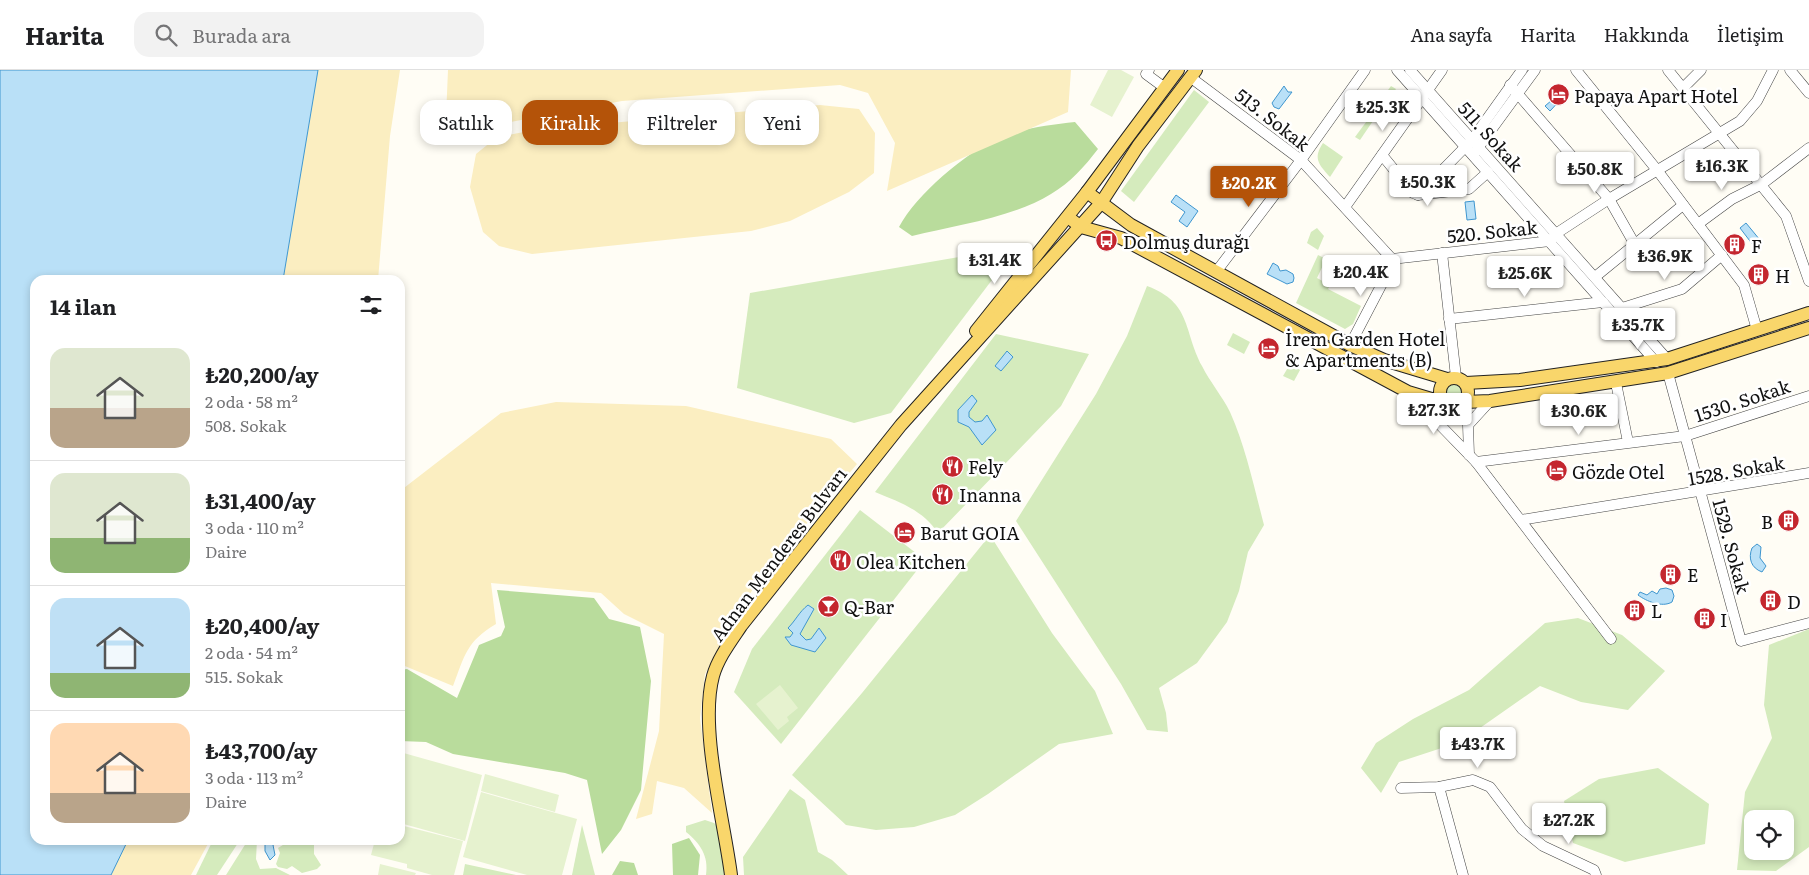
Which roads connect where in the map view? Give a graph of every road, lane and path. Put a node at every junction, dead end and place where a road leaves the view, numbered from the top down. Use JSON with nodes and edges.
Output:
{"nodes":[{"id":1,"x":1149,"y":70,"type":"edge"},
{"id":2,"x":1178,"y":70,"type":"edge"},
{"id":3,"x":1365,"y":70,"type":"edge"},
{"id":4,"x":1397,"y":70,"type":"edge"},
{"id":5,"x":1410,"y":70,"type":"edge"},
{"id":6,"x":1442,"y":70,"type":"edge"},
{"id":7,"x":1522,"y":70,"type":"edge"},
{"id":8,"x":1534,"y":70,"type":"edge"},
{"id":9,"x":1576,"y":70,"type":"edge"},
{"id":10,"x":1668,"y":70,"type":"edge"},
{"id":11,"x":1701,"y":70,"type":"edge"},
{"id":12,"x":1773,"y":70,"type":"edge"},
{"id":13,"x":1790,"y":70,"type":"edge"},
{"id":14,"x":1193,"y":73,"type":"edge"},
{"id":15,"x":1165,"y":88,"type":"junction"},
{"id":16,"x":1683,"y":88,"type":"junction"},
{"id":17,"x":1513,"y":89,"type":"junction"},
{"id":18,"x":1809,"y":93,"type":"edge"},
{"id":19,"x":1425,"y":94,"type":"junction"},
{"id":20,"x":1720,"y":133,"type":"junction"},
{"id":21,"x":1472,"y":147,"type":"junction"},
{"id":22,"x":1809,"y":148,"type":"edge"},
{"id":23,"x":1382,"y":155,"type":"junction"},
{"id":24,"x":1301,"y":160,"type":"junction"},
{"id":25,"x":1657,"y":170,"type":"junction"},
{"id":26,"x":1488,"y":172,"type":"junction"},
{"id":27,"x":1762,"y":184,"type":"junction"},
{"id":28,"x":1087,"y":192,"type":"junction"},
{"id":29,"x":1418,"y":195,"type":"junction"},
{"id":30,"x":1609,"y":199,"type":"junction"},
{"id":31,"x":1101,"y":203,"type":"junction"},
{"id":32,"x":1683,"y":205,"type":"junction"},
{"id":33,"x":1345,"y":207,"type":"junction"},
{"id":34,"x":1068,"y":217,"type":"junction"},
{"id":35,"x":1698,"y":224,"type":"junction"},
{"id":36,"x":1081,"y":227,"type":"junction"},
{"id":37,"x":1557,"y":233,"type":"junction"},
{"id":38,"x":1550,"y":241,"type":"junction"},
{"id":39,"x":1634,"y":244,"type":"junction"},
{"id":40,"x":1442,"y":253,"type":"junction"},
{"id":41,"x":1722,"y":255,"type":"junction"},
{"id":42,"x":1392,"y":259,"type":"junction"},
{"id":43,"x":1216,"y":272,"type":"junction"},
{"id":44,"x":1595,"y":277,"type":"junction"},
{"id":45,"x":1809,"y":282,"type":"edge"},
{"id":46,"x":1603,"y":302,"type":"junction"},
{"id":47,"x":1622,"y":308,"type":"junction"},
{"id":48,"x":1612,"y":312,"type":"junction"},
{"id":49,"x":1809,"y":313,"type":"edge"},
{"id":50,"x":1449,"y":319,"type":"junction"},
{"id":51,"x":1757,"y":330,"type":"junction"},
{"id":52,"x":1806,"y":332,"type":"edge"},
{"id":53,"x":1350,"y":345,"type":"junction"},
{"id":54,"x":1662,"y":360,"type":"junction"},
{"id":55,"x":947,"y":372,"type":"junction"},
{"id":56,"x":1668,"y":374,"type":"junction"},
{"id":57,"x":1456,"y":380,"type":"junction"},
{"id":58,"x":1616,"y":382,"type":"junction"},
{"id":59,"x":1408,"y":392,"type":"junction"},
{"id":60,"x":1809,"y":396,"type":"edge"},
{"id":61,"x":1490,"y":401,"type":"junction"},
{"id":62,"x":1445,"y":402,"type":"junction"},
{"id":63,"x":1464,"y":402,"type":"junction"},
{"id":64,"x":1685,"y":436,"type":"junction"},
{"id":65,"x":1628,"y":442,"type":"junction"},
{"id":66,"x":1472,"y":458,"type":"junction"},
{"id":67,"x":1809,"y":473,"type":"edge"},
{"id":68,"x":1700,"y":493,"type":"junction"},
{"id":69,"x":1521,"y":520,"type":"junction"},
{"id":70,"x":1809,"y":623,"type":"edge"},
{"id":71,"x":1611,"y":638,"type":"dead end"},
{"id":72,"x":1439,"y":787,"type":"junction"},
{"id":73,"x":1401,"y":788,"type":"dead end"},
{"id":74,"x":731,"y":875,"type":"edge"},
{"id":75,"x":1463,"y":875,"type":"edge"},
{"id":76,"x":1596,"y":875,"type":"edge"}],
"edges":[{"from":1,"to":15,"type":"street"},
{"from":2,"to":15,"type":"main road"},
{"from":3,"to":24,"type":"street"},
{"from":4,"to":19,"type":"street","name":"511. Sokak"},
{"from":5,"to":19,"type":"street","name":"511. Sokak"},
{"from":6,"to":19,"type":"street"},
{"from":7,"to":17,"type":"street"},
{"from":8,"to":17,"type":"street"},
{"from":9,"to":25,"type":"street"},
{"from":10,"to":16,"type":"street"},
{"from":11,"to":16,"type":"street"},
{"from":12,"to":20,"type":"street","name":"520. Sokak"},
{"from":13,"to":18,"type":"street"},
{"from":14,"to":24,"type":"street","name":"513. Sokak"},
{"from":14,"to":31,"type":"main road"},
{"from":15,"to":28,"type":"main road"},
{"from":16,"to":20,"type":"street"},
{"from":17,"to":21,"type":"street"},
{"from":17,"to":30,"type":"street"},
{"from":19,"to":21,"type":"street","name":"511. Sokak"},
{"from":19,"to":23,"type":"street"},
{"from":20,"to":25,"type":"street","name":"520. Sokak"},
{"from":20,"to":27,"type":"street"},
{"from":21,"to":26,"type":"street","name":"511. Sokak"},
{"from":21,"to":29,"type":"street"},
{"from":21,"to":37,"type":"street","name":"511. Sokak"},
{"from":22,"to":27,"type":"street"},
{"from":23,"to":29,"type":"street"},
{"from":23,"to":33,"type":"street"},
{"from":24,"to":33,"type":"street","name":"513. Sokak"},
{"from":24,"to":43,"type":"street"},
{"from":25,"to":30,"type":"street","name":"520. Sokak"},
{"from":25,"to":32,"type":"street"},
{"from":26,"to":29,"type":"street"},
{"from":26,"to":38,"type":"street","name":"511. Sokak"},
{"from":27,"to":35,"type":"street"},
{"from":27,"to":45,"type":"street"},
{"from":28,"to":31,"type":"main road"},
{"from":28,"to":34,"type":"main road","name":"Adnan Menderes Bulvarı"},
{"from":30,"to":37,"type":"street","name":"520. Sokak"},
{"from":30,"to":39,"type":"street"},
{"from":31,"to":36,"type":"main road","name":"Adnan Menderes Bulvarı"},
{"from":31,"to":43,"type":"main road"},
{"from":32,"to":35,"type":"street"},
{"from":32,"to":39,"type":"street"},
{"from":33,"to":42,"type":"street","name":"513. Sokak"},
{"from":34,"to":36,"type":"main road"},
{"from":34,"to":55,"type":"main road","name":"Adnan Menderes Bulvarı"},
{"from":35,"to":41,"type":"street"},
{"from":36,"to":55,"type":"main road","name":"Adnan Menderes Bulvarı"},
{"from":36,"to":59,"type":"main road"},
{"from":37,"to":38,"type":"street","name":"520. Sokak"},
{"from":37,"to":44,"type":"street","name":"511. Sokak"},
{"from":38,"to":40,"type":"street","name":"520. Sokak"},
{"from":38,"to":46,"type":"street","name":"511. Sokak"},
{"from":39,"to":44,"type":"street"},
{"from":40,"to":42,"type":"street","name":"520. Sokak"},
{"from":40,"to":50,"type":"street"},
{"from":41,"to":47,"type":"street"},
{"from":41,"to":51,"type":"street"},
{"from":42,"to":53,"type":"street"},
{"from":43,"to":53,"type":"main road"},
{"from":44,"to":47,"type":"street","name":"511. Sokak"},
{"from":46,"to":48,"type":"street","name":"511. Sokak"},
{"from":46,"to":50,"type":"street"},
{"from":47,"to":48,"type":"street"},
{"from":47,"to":54,"type":"street","name":"511. Sokak"},
{"from":48,"to":54,"type":"street","name":"511. Sokak"},
{"from":49,"to":51,"type":"main road"},
{"from":50,"to":57,"type":"street"},
{"from":51,"to":54,"type":"main road"},
{"from":52,"to":56,"type":"main road"},
{"from":53,"to":57,"type":"main road"},
{"from":54,"to":57,"type":"main road"},
{"from":55,"to":74,"type":"main road","name":"Adnan Menderes Bulvarı"},
{"from":56,"to":58,"type":"main road"},
{"from":56,"to":64,"type":"street","name":"1529. Sokak"},
{"from":57,"to":62,"type":"main road"},
{"from":57,"to":63,"type":"main road"},
{"from":58,"to":61,"type":"main road"},
{"from":58,"to":65,"type":"street"},
{"from":59,"to":62,"type":"main road"},
{"from":59,"to":66,"type":"street"},
{"from":60,"to":64,"type":"street","name":"1530. Sokak"},
{"from":61,"to":63,"type":"main road"},
{"from":61,"to":66,"type":"street"},
{"from":62,"to":63,"type":"main road"},
{"from":64,"to":65,"type":"street","name":"1530. Sokak"},
{"from":64,"to":68,"type":"street","name":"1529. Sokak"},
{"from":65,"to":66,"type":"street","name":"1530. Sokak"},
{"from":66,"to":69,"type":"street"},
{"from":67,"to":68,"type":"street","name":"1528. Sokak"},
{"from":68,"to":69,"type":"street","name":"1528. Sokak"},
{"from":68,"to":70,"type":"street","name":"1529. Sokak"},
{"from":69,"to":71,"type":"street"},
{"from":72,"to":73,"type":"street"},
{"from":72,"to":75,"type":"street"},
{"from":72,"to":76,"type":"street"}]}
